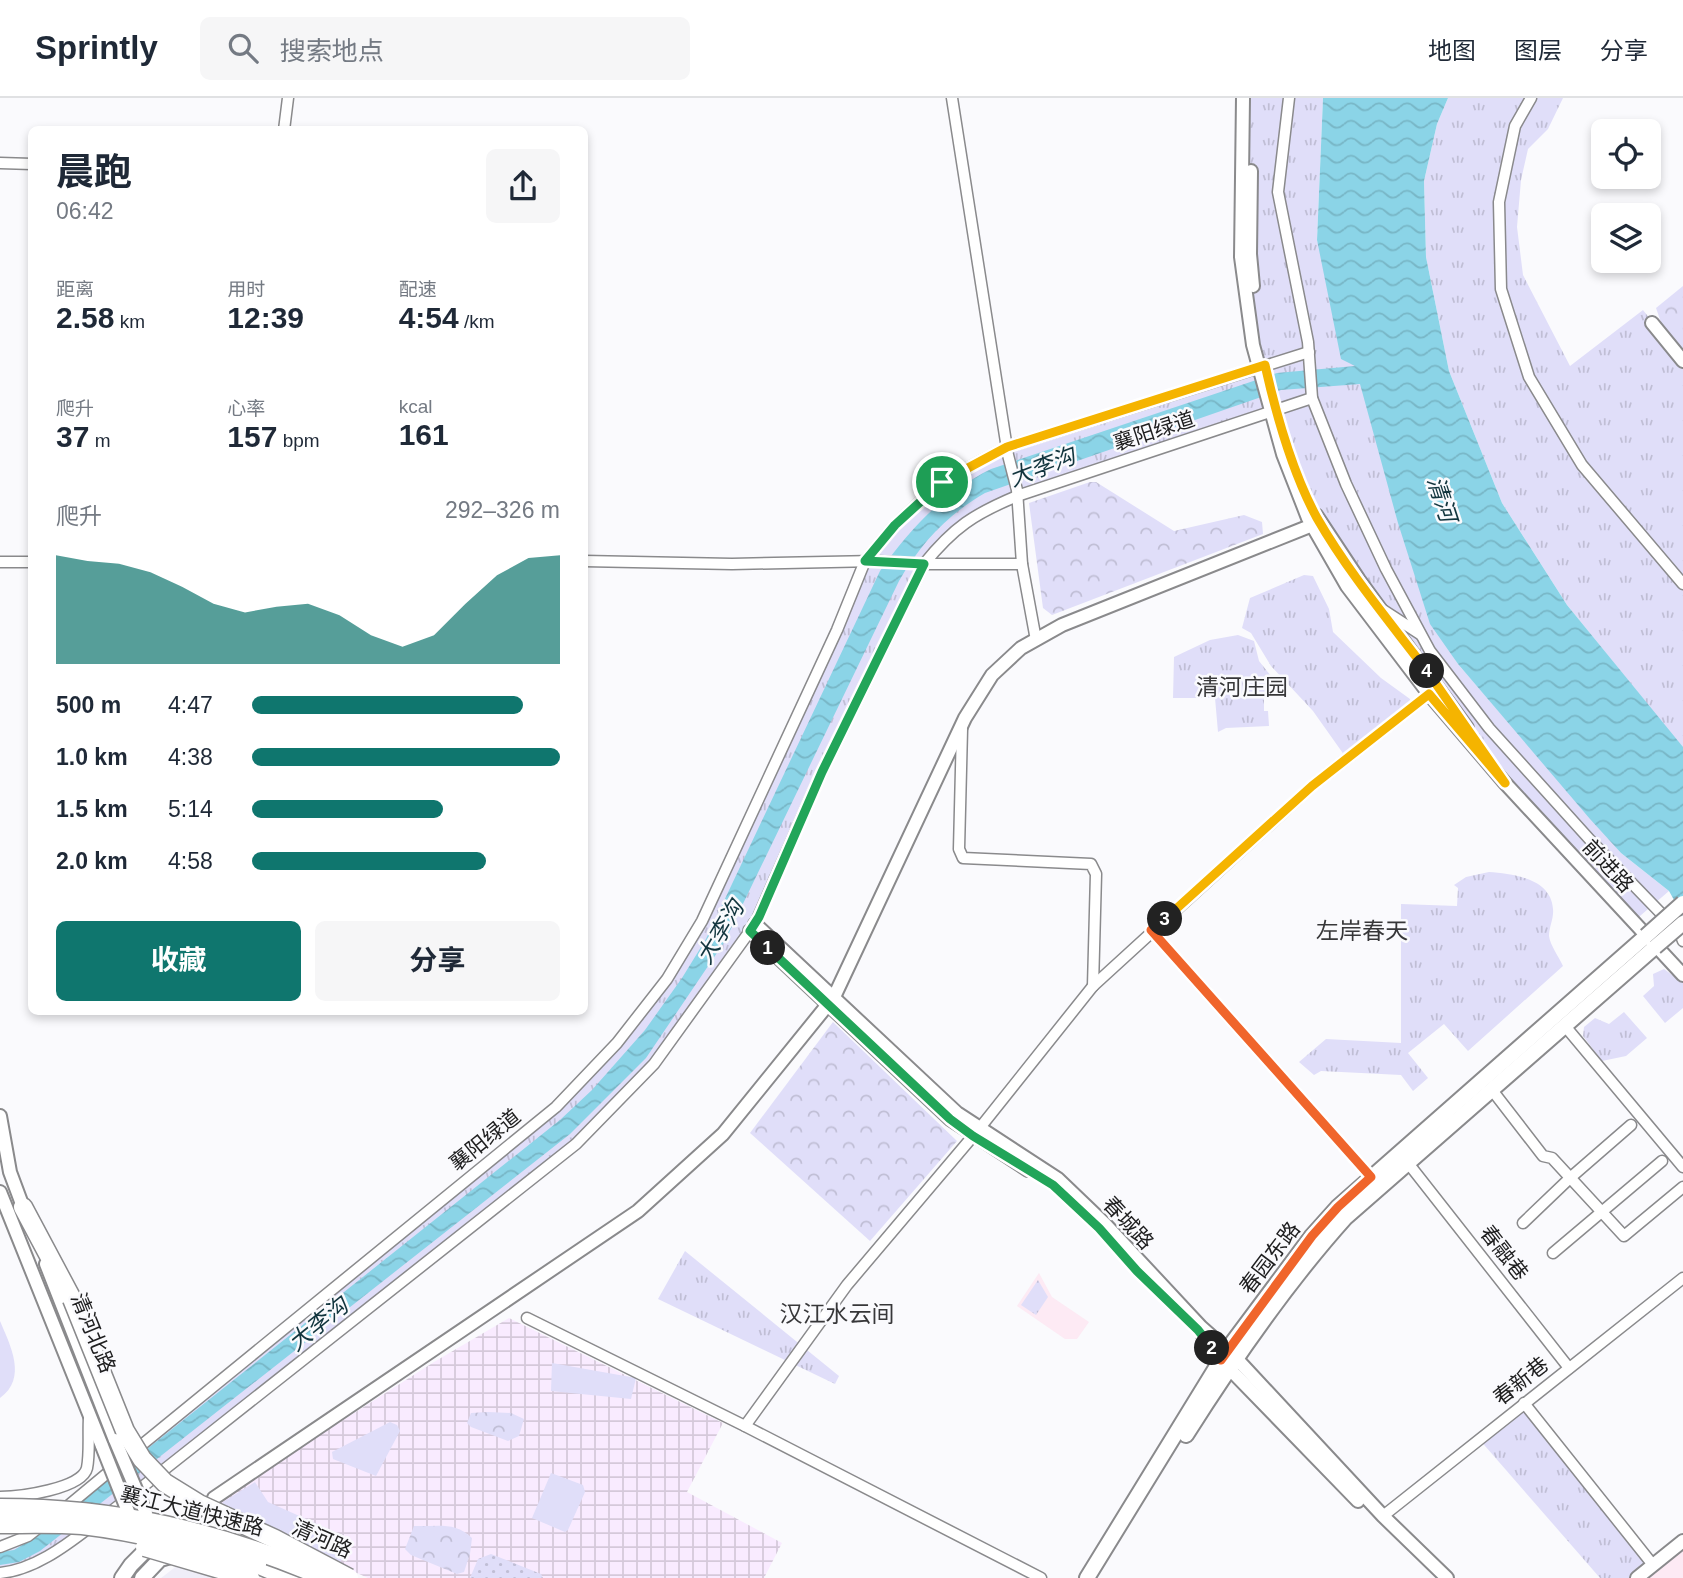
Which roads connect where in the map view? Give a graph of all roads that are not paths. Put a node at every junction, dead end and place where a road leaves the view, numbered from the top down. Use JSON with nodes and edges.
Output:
{"nodes":[{"id":1,"x":288,"y":98,"type":"edge"},
{"id":2,"x":952,"y":98,"type":"edge"},
{"id":3,"x":1243,"y":98,"type":"edge"},
{"id":4,"x":1251,"y":98,"type":"edge"},
{"id":5,"x":1289,"y":98,"type":"edge"},
{"id":6,"x":1531,"y":98,"type":"edge"},
{"id":7,"x":284,"y":126,"type":"edge"},
{"id":8,"x":0,"y":163,"type":"edge"},
{"id":9,"x":28,"y":164,"type":"edge"},
{"id":10,"x":1652,"y":323,"type":"dead end"},
{"id":11,"x":1309,"y":354,"type":"junction"},
{"id":12,"x":1683,"y":361,"type":"edge"},
{"id":13,"x":1262,"y":370,"type":"junction"},
{"id":14,"x":1312,"y":395,"type":"junction"},
{"id":15,"x":1273,"y":409,"type":"junction"},
{"id":16,"x":1007,"y":447,"type":"junction"},
{"id":17,"x":1017,"y":493,"type":"junction"},
{"id":18,"x":1316,"y":521,"type":"junction"},
{"id":19,"x":588,"y":561,"type":"edge"},
{"id":20,"x":865,"y":561,"type":"junction"},
{"id":21,"x":0,"y":562,"type":"edge"},
{"id":22,"x":28,"y":562,"type":"edge"},
{"id":23,"x":924,"y":564,"type":"junction"},
{"id":24,"x":1022,"y":564,"type":"junction"},
{"id":25,"x":1683,"y":584,"type":"edge"},
{"id":26,"x":1380,"y":608,"type":"junction"},
{"id":27,"x":1421,"y":634,"type":"junction"},
{"id":28,"x":1036,"y":640,"type":"junction"},
{"id":29,"x":1429,"y":694,"type":"junction"},
{"id":30,"x":962,"y":723,"type":"junction"},
{"id":31,"x":1505,"y":783,"type":"junction"},
{"id":32,"x":1683,"y":903,"type":"edge"},
{"id":33,"x":1683,"y":923,"type":"edge"},
{"id":34,"x":753,"y":928,"type":"junction"},
{"id":35,"x":1151,"y":930,"type":"junction"},
{"id":36,"x":1651,"y":941,"type":"junction"},
{"id":37,"x":1683,"y":941,"type":"edge"},
{"id":38,"x":1683,"y":975,"type":"edge"},
{"id":39,"x":1093,"y":986,"type":"junction"},
{"id":40,"x":831,"y":1001,"type":"junction"},
{"id":41,"x":1565,"y":1026,"type":"junction"},
{"id":42,"x":1492,"y":1090,"type":"junction"},
{"id":43,"x":0,"y":1116,"type":"edge"},
{"id":44,"x":1631,"y":1125,"type":"dead end"},
{"id":45,"x":976,"y":1133,"type":"junction"},
{"id":46,"x":1662,"y":1161,"type":"dead end"},
{"id":47,"x":1408,"y":1163,"type":"junction"},
{"id":48,"x":1683,"y":1167,"type":"edge"},
{"id":49,"x":5,"y":1171,"type":"edge"},
{"id":50,"x":1371,"y":1177,"type":"junction"},
{"id":51,"x":1570,"y":1178,"type":"junction"},
{"id":52,"x":1683,"y":1187,"type":"edge"},
{"id":53,"x":0,"y":1192,"type":"edge"},
{"id":54,"x":23,"y":1206,"type":"junction"},
{"id":55,"x":1602,"y":1213,"type":"junction"},
{"id":56,"x":1523,"y":1223,"type":"dead end"},
{"id":57,"x":1553,"y":1253,"type":"dead end"},
{"id":58,"x":1683,"y":1278,"type":"edge"},
{"id":59,"x":527,"y":1318,"type":"dead end"},
{"id":60,"x":1228,"y":1359,"type":"junction"},
{"id":61,"x":1569,"y":1368,"type":"junction"},
{"id":62,"x":1524,"y":1403,"type":"junction"},
{"id":63,"x":89,"y":1414,"type":"junction"},
{"id":64,"x":746,"y":1426,"type":"junction"},
{"id":65,"x":0,"y":1497,"type":"edge"},
{"id":66,"x":0,"y":1508,"type":"edge"},
{"id":67,"x":1383,"y":1516,"type":"junction"},
{"id":68,"x":0,"y":1525,"type":"edge"},
{"id":69,"x":205,"y":1526,"type":"junction"},
{"id":70,"x":161,"y":1539,"type":"junction"},
{"id":71,"x":1683,"y":1541,"type":"edge"},
{"id":72,"x":0,"y":1547,"type":"edge"},
{"id":73,"x":146,"y":1548,"type":"junction"},
{"id":74,"x":173,"y":1554,"type":"junction"},
{"id":75,"x":1653,"y":1565,"type":"junction"},
{"id":76,"x":154,"y":1566,"type":"junction"},
{"id":77,"x":0,"y":1573,"type":"edge"},
{"id":78,"x":122,"y":1578,"type":"edge"},
{"id":79,"x":142,"y":1578,"type":"edge"},
{"id":80,"x":250,"y":1578,"type":"edge"},
{"id":81,"x":283,"y":1578,"type":"edge"},
{"id":82,"x":290,"y":1578,"type":"edge"},
{"id":83,"x":327,"y":1578,"type":"edge"},
{"id":84,"x":349,"y":1578,"type":"edge"},
{"id":85,"x":358,"y":1578,"type":"edge"},
{"id":86,"x":1041,"y":1578,"type":"edge"},
{"id":87,"x":1087,"y":1578,"type":"edge"},
{"id":88,"x":1095,"y":1578,"type":"edge"},
{"id":89,"x":1435,"y":1578,"type":"edge"},
{"id":90,"x":1447,"y":1578,"type":"edge"},
{"id":91,"x":1637,"y":1578,"type":"edge"}],
"edges":[{"from":1,"to":7,"type":"street"},
{"from":2,"to":16,"type":"street"},
{"from":3,"to":13,"type":"street"},
{"from":4,"to":13,"type":"street"},
{"from":5,"to":11,"type":"street"},
{"from":6,"to":25,"type":"street"},
{"from":8,"to":9,"type":"street"},
{"from":10,"to":12,"type":"street"},
{"from":11,"to":13,"type":"street","name":"襄阳绿道"},
{"from":11,"to":14,"type":"street"},
{"from":13,"to":15,"type":"street"},
{"from":13,"to":16,"type":"street","name":"襄阳绿道"},
{"from":14,"to":15,"type":"street","name":"襄阳绿道"},
{"from":14,"to":27,"type":"street"},
{"from":15,"to":17,"type":"street","name":"襄阳绿道"},
{"from":15,"to":18,"type":"street"},
{"from":16,"to":17,"type":"street"},
{"from":16,"to":20,"type":"street","name":"襄阳绿道"},
{"from":17,"to":23,"type":"street","name":"襄阳绿道"},
{"from":17,"to":24,"type":"street"},
{"from":18,"to":26,"type":"street"},
{"from":18,"to":28,"type":"street"},
{"from":18,"to":29,"type":"street"},
{"from":19,"to":20,"type":"street"},
{"from":20,"to":23,"type":"street"},
{"from":20,"to":72,"type":"street","name":"襄阳绿道"},
{"from":21,"to":22,"type":"street"},
{"from":23,"to":24,"type":"street"},
{"from":23,"to":34,"type":"street","name":"襄阳绿道"},
{"from":24,"to":28,"type":"street"},
{"from":26,"to":27,"type":"street"},
{"from":26,"to":31,"type":"street"},
{"from":27,"to":37,"type":"street"},
{"from":28,"to":30,"type":"street"},
{"from":29,"to":31,"type":"street"},
{"from":29,"to":35,"type":"street"},
{"from":30,"to":39,"type":"street"},
{"from":30,"to":40,"type":"street"},
{"from":31,"to":36,"type":"street","name":"前进路"},
{"from":32,"to":36,"type":"main road","bridge":true},
{"from":33,"to":36,"type":"main road","bridge":true},
{"from":34,"to":40,"type":"street","name":"春城路"},
{"from":34,"to":77,"type":"street","name":"襄阳绿道"},
{"from":35,"to":39,"type":"street"},
{"from":35,"to":50,"type":"street"},
{"from":36,"to":38,"type":"street","name":"前进路"},
{"from":36,"to":41,"type":"main road","name":"春园东路"},
{"from":36,"to":50,"type":"main road","name":"春园东路"},
{"from":39,"to":45,"type":"street"},
{"from":40,"to":45,"type":"street","name":"春城路"},
{"from":40,"to":69,"type":"street"},
{"from":41,"to":42,"type":"main road","name":"春园东路"},
{"from":41,"to":48,"type":"street"},
{"from":42,"to":47,"type":"main road","name":"春园东路"},
{"from":42,"to":51,"type":"street"},
{"from":43,"to":49,"type":"street","name":"清河北路"},
{"from":44,"to":51,"type":"street"},
{"from":45,"to":60,"type":"street","name":"春城路"},
{"from":45,"to":64,"type":"street"},
{"from":46,"to":55,"type":"street"},
{"from":47,"to":60,"type":"main road","name":"春园东路"},
{"from":47,"to":61,"type":"street","name":"春融巷"},
{"from":49,"to":54,"type":"street","name":"清河北路"},
{"from":50,"to":60,"type":"main road","name":"春园东路"},
{"from":51,"to":55,"type":"street"},
{"from":51,"to":56,"type":"street"},
{"from":52,"to":55,"type":"street"},
{"from":53,"to":63,"type":"street","name":"清河北路"},
{"from":54,"to":70,"type":"street","name":"清河北路","bridge":true},
{"from":54,"to":84,"type":"highway","bridge":true},
{"from":55,"to":57,"type":"street"},
{"from":58,"to":61,"type":"street","name":"春新巷"},
{"from":59,"to":64,"type":"street"},
{"from":60,"to":67,"type":"street","name":"春城路"},
{"from":60,"to":87,"type":"main road","name":"春园东路"},
{"from":60,"to":88,"type":"main road","name":"春园东路"},
{"from":60,"to":89,"type":"street","name":"春城路"},
{"from":61,"to":62,"type":"street","name":"春新巷"},
{"from":62,"to":67,"type":"street","name":"春新巷"},
{"from":62,"to":75,"type":"street"},
{"from":63,"to":65,"type":"street"},
{"from":63,"to":73,"type":"street","name":"清河北路","bridge":true},
{"from":64,"to":86,"type":"street"},
{"from":66,"to":83,"type":"highway","name":"襄江大道快速路","bridge":true},
{"from":67,"to":90,"type":"street","name":"春城路"},
{"from":68,"to":80,"type":"highway","bridge":true},
{"from":68,"to":82,"type":"highway","name":"襄江大道快速路","bridge":true},
{"from":69,"to":70,"type":"main road","name":"清河路"},
{"from":69,"to":85,"type":"main road","name":"清河路"},
{"from":70,"to":73,"type":"main road","name":"清河路"},
{"from":70,"to":74,"type":"street","name":"清河北路"},
{"from":71,"to":75,"type":"street"},
{"from":73,"to":76,"type":"street","name":"清河北路"},
{"from":73,"to":78,"type":"main road","name":"清河路"},
{"from":74,"to":76,"type":"main road"},
{"from":74,"to":81,"type":"main road"},
{"from":75,"to":91,"type":"street"},
{"from":76,"to":79,"type":"main road"}]}
